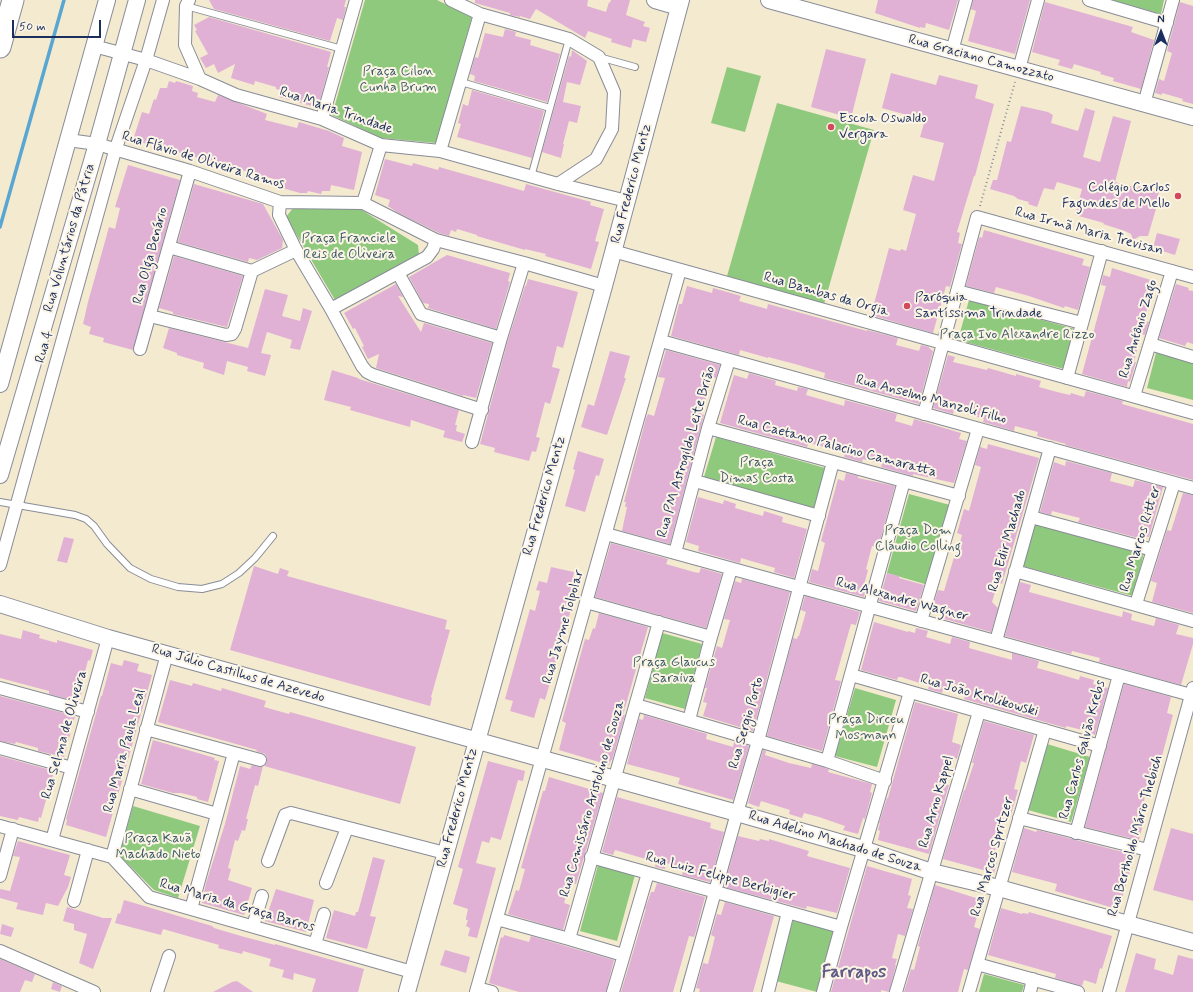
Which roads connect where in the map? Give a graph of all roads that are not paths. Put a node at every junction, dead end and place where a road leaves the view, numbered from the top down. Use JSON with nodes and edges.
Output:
{"nodes":[{"id":1,"x":13,"y":0,"type":"edge"},
{"id":2,"x":107,"y":0,"type":"edge"},
{"id":3,"x":137,"y":0,"type":"edge"},
{"id":4,"x":163,"y":0,"type":"edge"},
{"id":5,"x":356,"y":0,"type":"edge"},
{"id":6,"x":451,"y":0,"type":"edge"},
{"id":7,"x":655,"y":0,"type":"edge"},
{"id":8,"x":769,"y":0,"type":"edge"},
{"id":9,"x":966,"y":0,"type":"edge"},
{"id":10,"x":1038,"y":0,"type":"edge"},
{"id":11,"x":1089,"y":0,"type":"edge"},
{"id":12,"x":1173,"y":0,"type":"edge"},
{"id":13,"x":188,"y":3,"type":"edge"},
{"id":14,"x":680,"y":3,"type":"edge"},
{"id":15,"x":480,"y":14,"type":"junction"},
{"id":16,"x":1167,"y":23,"type":"junction"},
{"id":17,"x":569,"y":39,"type":"junction"},
{"id":18,"x":94,"y":46,"type":"junction"},
{"id":19,"x":0,"y":47,"type":"edge"},
{"id":20,"x":342,"y":49,"type":"junction"},
{"id":21,"x":952,"y":51,"type":"junction"},
{"id":22,"x":122,"y":53,"type":"junction"},
{"id":23,"x":599,"y":57,"type":"junction"},
{"id":24,"x":146,"y":60,"type":"junction"},
{"id":25,"x":635,"y":67,"type":"dead end"},
{"id":26,"x":1019,"y":69,"type":"junction"},
{"id":27,"x":200,"y":79,"type":"junction"},
{"id":28,"x":461,"y":82,"type":"junction"},
{"id":29,"x":1144,"y":104,"type":"junction"},
{"id":30,"x":550,"y":108,"type":"junction"},
{"id":31,"x":1193,"y":117,"type":"edge"},
{"id":32,"x":322,"y":119,"type":"junction"},
{"id":33,"x":68,"y":140,"type":"junction"},
{"id":34,"x":97,"y":144,"type":"junction"},
{"id":35,"x":381,"y":145,"type":"junction"},
{"id":36,"x":115,"y":150,"type":"junction"},
{"id":37,"x":440,"y":151,"type":"junction"},
{"id":38,"x":190,"y":171,"type":"junction"},
{"id":39,"x":531,"y":177,"type":"junction"},
{"id":40,"x":558,"y":184,"type":"junction"},
{"id":41,"x":627,"y":201,"type":"junction"},
{"id":42,"x":280,"y":202,"type":"junction"},
{"id":43,"x":363,"y":203,"type":"junction"},
{"id":44,"x":436,"y":240,"type":"junction"},
{"id":45,"x":169,"y":247,"type":"junction"},
{"id":46,"x":296,"y":250,"type":"junction"},
{"id":47,"x":613,"y":252,"type":"junction"},
{"id":48,"x":1102,"y":252,"type":"junction"},
{"id":49,"x":524,"y":263,"type":"junction"},
{"id":50,"x":680,"y":270,"type":"junction"},
{"id":51,"x":252,"y":271,"type":"junction"},
{"id":52,"x":1172,"y":271,"type":"junction"},
{"id":53,"x":398,"y":273,"type":"junction"},
{"id":54,"x":1193,"y":277,"type":"edge"},
{"id":55,"x":604,"y":286,"type":"junction"},
{"id":56,"x":957,"y":291,"type":"junction"},
{"id":57,"x":331,"y":309,"type":"junction"},
{"id":58,"x":150,"y":316,"type":"junction"},
{"id":59,"x":1082,"y":324,"type":"junction"},
{"id":60,"x":501,"y":338,"type":"junction"},
{"id":61,"x":660,"y":341,"type":"junction"},
{"id":62,"x":943,"y":343,"type":"junction"},
{"id":63,"x":1150,"y":344,"type":"junction"},
{"id":64,"x":140,"y":349,"type":"dead end"},
{"id":65,"x":1193,"y":357,"type":"edge"},
{"id":66,"x":729,"y":360,"type":"junction"},
{"id":67,"x":1068,"y":378,"type":"junction"},
{"id":68,"x":0,"y":384,"type":"edge"},
{"id":69,"x":1134,"y":396,"type":"junction"},
{"id":70,"x":482,"y":410,"type":"junction"},
{"id":71,"x":1193,"y":412,"type":"edge"},
{"id":72,"x":924,"y":414,"type":"junction"},
{"id":73,"x":708,"y":428,"type":"junction"},
{"id":74,"x":978,"y":429,"type":"junction"},
{"id":75,"x":472,"y":442,"type":"dead end"},
{"id":76,"x":1050,"y":448,"type":"junction"},
{"id":77,"x":833,"y":462,"type":"junction"},
{"id":78,"x":0,"y":475,"type":"edge"},
{"id":79,"x":695,"y":481,"type":"junction"},
{"id":80,"x":904,"y":481,"type":"junction"},
{"id":81,"x":1174,"y":483,"type":"junction"},
{"id":82,"x":1193,"y":488,"type":"edge"},
{"id":83,"x":959,"y":496,"type":"junction"},
{"id":84,"x":0,"y":502,"type":"edge"},
{"id":85,"x":16,"y":506,"type":"junction"},
{"id":86,"x":819,"y":516,"type":"junction"},
{"id":87,"x":1030,"y":517,"type":"junction"},
{"id":88,"x":606,"y":534,"type":"junction"},
{"id":89,"x":274,"y":536,"type":"dead end"},
{"id":90,"x":1153,"y":550,"type":"junction"},
{"id":91,"x":675,"y":553,"type":"junction"},
{"id":92,"x":0,"y":565,"type":"edge"},
{"id":93,"x":731,"y":569,"type":"junction"},
{"id":94,"x":1015,"y":571,"type":"junction"},
{"id":95,"x":800,"y":588,"type":"junction"},
{"id":96,"x":586,"y":602,"type":"junction"},
{"id":97,"x":0,"y":604,"type":"edge"},
{"id":98,"x":1136,"y":604,"type":"junction"},
{"id":99,"x":870,"y":607,"type":"junction"},
{"id":100,"x":921,"y":621,"type":"junction"},
{"id":101,"x":1193,"y":621,"type":"edge"},
{"id":102,"x":659,"y":622,"type":"junction"},
{"id":103,"x":711,"y":637,"type":"junction"},
{"id":104,"x":108,"y":638,"type":"junction"},
{"id":105,"x":996,"y":641,"type":"junction"},
{"id":106,"x":167,"y":654,"type":"junction"},
{"id":107,"x":1119,"y":675,"type":"junction"},
{"id":108,"x":851,"y":676,"type":"junction"},
{"id":109,"x":0,"y":688,"type":"edge"},
{"id":110,"x":1192,"y":691,"type":"edge"},
{"id":111,"x":910,"y":692,"type":"junction"},
{"id":112,"x":636,"y":705,"type":"junction"},
{"id":113,"x":88,"y":712,"type":"junction"},
{"id":114,"x":979,"y":712,"type":"junction"},
{"id":115,"x":689,"y":720,"type":"junction"},
{"id":116,"x":146,"y":729,"type":"junction"},
{"id":117,"x":1045,"y":730,"type":"junction"},
{"id":118,"x":476,"y":741,"type":"junction"},
{"id":119,"x":758,"y":741,"type":"junction"},
{"id":120,"x":1100,"y":746,"type":"junction"},
{"id":121,"x":0,"y":748,"type":"edge"},
{"id":122,"x":234,"y":753,"type":"junction"},
{"id":123,"x":542,"y":759,"type":"junction"},
{"id":124,"x":260,"y":760,"type":"dead end"},
{"id":125,"x":827,"y":761,"type":"junction"},
{"id":126,"x":72,"y":768,"type":"junction"},
{"id":127,"x":614,"y":778,"type":"junction"},
{"id":128,"x":885,"y":781,"type":"junction"},
{"id":129,"x":130,"y":789,"type":"junction"},
{"id":130,"x":736,"y":812,"type":"junction"},
{"id":131,"x":217,"y":814,"type":"junction"},
{"id":132,"x":1019,"y":818,"type":"junction"},
{"id":133,"x":0,"y":826,"type":"edge"},
{"id":134,"x":347,"y":828,"type":"junction"},
{"id":135,"x":13,"y":829,"type":"junction"},
{"id":136,"x":1076,"y":833,"type":"junction"},
{"id":137,"x":52,"y":840,"type":"junction"},
{"id":138,"x":863,"y":849,"type":"junction"},
{"id":139,"x":88,"y":850,"type":"junction"},
{"id":140,"x":1148,"y":850,"type":"junction"},
{"id":141,"x":445,"y":853,"type":"junction"},
{"id":142,"x":592,"y":856,"type":"junction"},
{"id":143,"x":112,"y":857,"type":"junction"},
{"id":144,"x":268,"y":861,"type":"dead end"},
{"id":145,"x":932,"y":872,"type":"junction"},
{"id":146,"x":648,"y":873,"type":"junction"},
{"id":147,"x":0,"y":876,"type":"edge"},
{"id":148,"x":326,"y":883,"type":"dead end"},
{"id":149,"x":1000,"y":888,"type":"junction"},
{"id":150,"x":715,"y":891,"type":"junction"},
{"id":151,"x":262,"y":896,"type":"dead end"},
{"id":152,"x":74,"y":901,"type":"dead end"},
{"id":153,"x":191,"y":908,"type":"junction"},
{"id":154,"x":788,"y":912,"type":"junction"},
{"id":155,"x":324,"y":914,"type":"dead end"},
{"id":156,"x":497,"y":919,"type":"junction"},
{"id":157,"x":1127,"y":924,"type":"junction"},
{"id":158,"x":253,"y":926,"type":"junction"},
{"id":159,"x":841,"y":926,"type":"junction"},
{"id":160,"x":569,"y":939,"type":"junction"},
{"id":161,"x":1193,"y":942,"type":"edge"},
{"id":162,"x":315,"y":944,"type":"junction"},
{"id":163,"x":0,"y":951,"type":"edge"},
{"id":164,"x":623,"y":955,"type":"junction"},
{"id":165,"x":169,"y":956,"type":"dead end"},
{"id":166,"x":977,"y":964,"type":"junction"},
{"id":167,"x":412,"y":972,"type":"junction"},
{"id":168,"x":1034,"y":980,"type":"junction"},
{"id":169,"x":477,"y":990,"type":"edge"},
{"id":170,"x":94,"y":992,"type":"edge"},
{"id":171,"x":157,"y":992,"type":"edge"},
{"id":172,"x":407,"y":992,"type":"edge"},
{"id":173,"x":492,"y":992,"type":"edge"},
{"id":174,"x":613,"y":992,"type":"edge"},
{"id":175,"x":687,"y":992,"type":"edge"},
{"id":176,"x":768,"y":992,"type":"edge"},
{"id":177,"x":823,"y":992,"type":"edge"},
{"id":178,"x":896,"y":992,"type":"edge"},
{"id":179,"x":969,"y":992,"type":"edge"},
{"id":180,"x":1030,"y":992,"type":"edge"},
{"id":181,"x":1078,"y":992,"type":"edge"},
{"id":182,"x":1109,"y":992,"type":"edge"}],
"edges":[{"from":1,"to":19,"type":"highway"},
{"from":2,"to":18,"type":"street","name":"Rua Voluntários da Pátria"},
{"from":3,"to":22,"type":"street","name":"Rua Voluntários da Pátria"},
{"from":4,"to":24,"type":"street","name":"Rua 4"},
{"from":5,"to":20,"type":"street"},
{"from":6,"to":15,"type":"street"},
{"from":7,"to":14,"type":"street"},
{"from":8,"to":21,"type":"street","name":"Rua Graciano Camozzato"},
{"from":9,"to":21,"type":"street"},
{"from":10,"to":26,"type":"street"},
{"from":11,"to":16,"type":"street"},
{"from":12,"to":16,"type":"street"},
{"from":13,"to":20,"type":"lane"},
{"from":13,"to":27,"type":"street"},
{"from":14,"to":41,"type":"street","name":"Rua Frederico Mentz"},
{"from":15,"to":17,"type":"street"},
{"from":15,"to":28,"type":"street"},
{"from":16,"to":29,"type":"street"},
{"from":17,"to":23,"type":"street"},
{"from":17,"to":30,"type":"lane"},
{"from":18,"to":22,"type":"street","name":"Rua Maria Trindade"},
{"from":18,"to":33,"type":"street","name":"Rua Voluntários da Pátria"},
{"from":20,"to":32,"type":"street"},
{"from":21,"to":26,"type":"street","name":"Rua Graciano Camozzato"},
{"from":22,"to":24,"type":"street","name":"Rua Maria Trindade"},
{"from":22,"to":34,"type":"street","name":"Rua Voluntários da Pátria"},
{"from":23,"to":25,"type":"lane"},
{"from":23,"to":40,"type":"street"},
{"from":24,"to":27,"type":"street","name":"Rua Maria Trindade"},
{"from":24,"to":36,"type":"street","name":"Rua 4"},
{"from":26,"to":29,"type":"street","name":"Rua Graciano Camozzato"},
{"from":27,"to":32,"type":"street","name":"Rua Maria Trindade"},
{"from":28,"to":30,"type":"lane"},
{"from":28,"to":37,"type":"street"},
{"from":29,"to":31,"type":"street","name":"Rua Graciano Camozzato"},
{"from":30,"to":39,"type":"lane"},
{"from":32,"to":35,"type":"street","name":"Rua Maria Trindade"},
{"from":33,"to":34,"type":"street","name":"Rua Flávio de Oliveira Ramos"},
{"from":33,"to":68,"type":"street","name":"Rua Voluntários da Pátria"},
{"from":34,"to":36,"type":"street","name":"Rua Flávio de Oliveira Ramos"},
{"from":34,"to":78,"type":"street","name":"Rua Voluntários da Pátria"},
{"from":35,"to":37,"type":"street","name":"Rua Maria Trindade"},
{"from":35,"to":43,"type":"street"},
{"from":36,"to":38,"type":"street","name":"Rua Flávio de Oliveira Ramos"},
{"from":36,"to":85,"type":"street","name":"Rua 4"},
{"from":37,"to":39,"type":"street","name":"Rua Maria Trindade"},
{"from":38,"to":42,"type":"street","name":"Rua Flávio de Oliveira Ramos"},
{"from":38,"to":45,"type":"street","name":"Rua Olga Benário"},
{"from":39,"to":40,"type":"street","name":"Rua Maria Trindade"},
{"from":40,"to":41,"type":"street","name":"Rua Maria Trindade"},
{"from":41,"to":47,"type":"street","name":"Rua Frederico Mentz"},
{"from":42,"to":43,"type":"street","name":"Rua Flávio de Oliveira Ramos"},
{"from":42,"to":46,"type":"street"},
{"from":43,"to":44,"type":"street","name":"Rua Flávio de Oliveira Ramos"},
{"from":44,"to":49,"type":"street","name":"Rua Flávio de Oliveira Ramos"},
{"from":44,"to":53,"type":"street"},
{"from":45,"to":51,"type":"street"},
{"from":45,"to":58,"type":"street","name":"Rua Olga Benário"},
{"from":46,"to":51,"type":"street"},
{"from":46,"to":57,"type":"street"},
{"from":47,"to":50,"type":"street","name":"Rua Bambas da Orgia"},
{"from":47,"to":55,"type":"street","name":"Rua Frederico Mentz"},
{"from":48,"to":52,"type":"street","name":"Rua Irmã Maria Trevisan"},
{"from":48,"to":56,"type":"street","name":"Rua Irmã Maria Trevisan"},
{"from":48,"to":59,"type":"street"},
{"from":49,"to":55,"type":"street","name":"Rua Flávio de Oliveira Ramos"},
{"from":49,"to":60,"type":"street"},
{"from":50,"to":61,"type":"street","name":"Rua Jayme Tolpolar"},
{"from":50,"to":62,"type":"street","name":"Rua Bambas da Orgia"},
{"from":51,"to":58,"type":"street"},
{"from":52,"to":54,"type":"street","name":"Rua Irmã Maria Trevisan"},
{"from":52,"to":63,"type":"street","name":"Rua Antônio Zago"},
{"from":53,"to":57,"type":"street"},
{"from":53,"to":60,"type":"street"},
{"from":55,"to":118,"type":"street","name":"Rua Frederico Mentz"},
{"from":56,"to":59,"type":"street"},
{"from":56,"to":62,"type":"street"},
{"from":57,"to":70,"type":"street"},
{"from":58,"to":64,"type":"street","name":"Rua Olga Benário"},
{"from":59,"to":67,"type":"street"},
{"from":60,"to":70,"type":"street"},
{"from":61,"to":66,"type":"street","name":"Rua Anselmo Manzoli Filho"},
{"from":61,"to":88,"type":"street","name":"Rua Jayme Tolpolar"},
{"from":62,"to":67,"type":"street","name":"Rua Bambas da Orgia"},
{"from":62,"to":72,"type":"street"},
{"from":63,"to":65,"type":"street"},
{"from":63,"to":69,"type":"street","name":"Rua Antônio Zago"},
{"from":66,"to":72,"type":"street","name":"Rua Anselmo Manzoli Filho"},
{"from":66,"to":73,"type":"street","name":"Rua PM Astrogildo Leite Brião"},
{"from":67,"to":69,"type":"street","name":"Rua Bambas da Orgia"},
{"from":69,"to":71,"type":"street","name":"Rua Bambas da Orgia"},
{"from":70,"to":75,"type":"street"},
{"from":72,"to":74,"type":"street","name":"Rua Anselmo Manzoli Filho"},
{"from":73,"to":77,"type":"street","name":"Rua Caetano Palacino Camaratta"},
{"from":73,"to":79,"type":"street","name":"Rua PM Astrogildo Leite Brião"},
{"from":74,"to":76,"type":"street","name":"Rua Anselmo Manzoli Filho"},
{"from":74,"to":83,"type":"street"},
{"from":76,"to":81,"type":"street","name":"Rua Anselmo Manzoli Filho"},
{"from":76,"to":87,"type":"street","name":"Rua Edir Machado"},
{"from":77,"to":80,"type":"street","name":"Rua Caetano Palacino Camaratta"},
{"from":77,"to":86,"type":"street","name":"Rua Sergio Porto"},
{"from":79,"to":86,"type":"street"},
{"from":79,"to":91,"type":"street","name":"Rua PM Astrogildo Leite Brião"},
{"from":80,"to":83,"type":"street","name":"Rua Caetano Palacino Camaratta"},
{"from":80,"to":99,"type":"street"},
{"from":81,"to":82,"type":"street","name":"Rua Anselmo Manzoli Filho"},
{"from":81,"to":90,"type":"street","name":"Rua Marcos Ritter"},
{"from":83,"to":100,"type":"street"},
{"from":84,"to":85,"type":"lane"},
{"from":85,"to":89,"type":"lane"},
{"from":85,"to":92,"type":"street","name":"Rua 4"},
{"from":86,"to":95,"type":"street","name":"Rua Sergio Porto"},
{"from":87,"to":90,"type":"street"},
{"from":87,"to":94,"type":"street","name":"Rua Edir Machado"},
{"from":88,"to":91,"type":"street","name":"Rua Alexandre Wagner"},
{"from":88,"to":96,"type":"street","name":"Rua Jayme Tolpolar"},
{"from":90,"to":98,"type":"street","name":"Rua Marcos Ritter"},
{"from":91,"to":93,"type":"street","name":"Rua Alexandre Wagner"},
{"from":93,"to":95,"type":"street","name":"Rua Alexandre Wagner"},
{"from":93,"to":103,"type":"street"},
{"from":94,"to":98,"type":"street"},
{"from":94,"to":105,"type":"street","name":"Rua Edir Machado"},
{"from":95,"to":99,"type":"street","name":"Rua Alexandre Wagner"},
{"from":95,"to":119,"type":"street","name":"Rua Sergio Porto"},
{"from":96,"to":102,"type":"street"},
{"from":96,"to":123,"type":"street","name":"Rua Jayme Tolpolar"},
{"from":97,"to":104,"type":"street","name":"Rua Júlio Castilhos de Azevedo"},
{"from":98,"to":101,"type":"street"},
{"from":99,"to":100,"type":"street","name":"Rua Alexandre Wagner"},
{"from":99,"to":108,"type":"street"},
{"from":100,"to":105,"type":"street","name":"Rua Alexandre Wagner"},
{"from":102,"to":103,"type":"street"},
{"from":102,"to":112,"type":"street","name":"Rua Comissário Aristolino de Souza"},
{"from":103,"to":115,"type":"street"},
{"from":104,"to":106,"type":"street","name":"Rua Júlio Castilhos de Azevedo"},
{"from":104,"to":113,"type":"street","name":"Rua Selma de Oliveira"},
{"from":105,"to":107,"type":"street","name":"Rua Alexandre Wagner"},
{"from":106,"to":116,"type":"street","name":"Rua Maria Paula Leal"},
{"from":106,"to":118,"type":"street","name":"Rua Júlio Castilhos de Azevedo"},
{"from":107,"to":110,"type":"street","name":"Rua Alexandre Wagner"},
{"from":107,"to":120,"type":"street","name":"Rua Carlos Galvão Krebs"},
{"from":108,"to":111,"type":"street","name":"Rua João Krolikowski"},
{"from":108,"to":125,"type":"street"},
{"from":109,"to":113,"type":"street"},
{"from":110,"to":140,"type":"street","name":"Rua Bertholdo Mário Thebich"},
{"from":111,"to":114,"type":"street","name":"Rua João Krolikowski"},
{"from":111,"to":128,"type":"street"},
{"from":112,"to":115,"type":"street"},
{"from":112,"to":127,"type":"street","name":"Rua Comissário Aristolino de Souza"},
{"from":113,"to":126,"type":"street","name":"Rua Selma de Oliveira"},
{"from":114,"to":117,"type":"street","name":"Rua João Krolikowski"},
{"from":114,"to":145,"type":"street","name":"Rua Arno Kappel"},
{"from":115,"to":119,"type":"street"},
{"from":116,"to":122,"type":"street"},
{"from":116,"to":129,"type":"street","name":"Rua Maria Paula Leal"},
{"from":117,"to":120,"type":"street","name":"Rua João Krolikowski"},
{"from":117,"to":132,"type":"street","name":"Rua Marcos Spritzer"},
{"from":118,"to":123,"type":"street","name":"Rua Adelino Machado de Souza"},
{"from":118,"to":141,"type":"street","name":"Rua Frederico Mentz"},
{"from":119,"to":125,"type":"street"},
{"from":119,"to":130,"type":"street","name":"Rua Sergio Porto"},
{"from":120,"to":136,"type":"street","name":"Rua Carlos Galvão Krebs"},
{"from":121,"to":126,"type":"street"},
{"from":122,"to":124,"type":"street"},
{"from":122,"to":131,"type":"street"},
{"from":123,"to":127,"type":"street","name":"Rua Adelino Machado de Souza"},
{"from":123,"to":156,"type":"street","name":"Rua Jayme Tolpolar"},
{"from":125,"to":128,"type":"street"},
{"from":126,"to":137,"type":"street","name":"Rua Selma de Oliveira"},
{"from":127,"to":130,"type":"street","name":"Rua Adelino Machado de Souza"},
{"from":127,"to":142,"type":"street","name":"Rua Comissário Aristolino de Souza"},
{"from":128,"to":138,"type":"street"},
{"from":129,"to":131,"type":"street"},
{"from":129,"to":143,"type":"street","name":"Rua Maria Paula Leal"},
{"from":130,"to":138,"type":"street","name":"Rua Adelino Machado de Souza"},
{"from":130,"to":150,"type":"street","name":"Rua Sergio Porto"},
{"from":131,"to":153,"type":"street"},
{"from":132,"to":136,"type":"street"},
{"from":132,"to":149,"type":"street","name":"Rua Marcos Spritzer"},
{"from":133,"to":135,"type":"street"},
{"from":134,"to":141,"type":"street"},
{"from":134,"to":144,"type":"street"},
{"from":134,"to":148,"type":"street"},
{"from":135,"to":137,"type":"street"},
{"from":135,"to":147,"type":"street"},
{"from":136,"to":140,"type":"street"},
{"from":137,"to":139,"type":"street"},
{"from":138,"to":145,"type":"street","name":"Rua Adelino Machado de Souza"},
{"from":138,"to":159,"type":"street"},
{"from":139,"to":143,"type":"street"},
{"from":139,"to":152,"type":"street"},
{"from":140,"to":157,"type":"street","name":"Rua Bertholdo Mário Thebich"},
{"from":141,"to":167,"type":"street","name":"Rua Frederico Mentz"},
{"from":142,"to":146,"type":"street","name":"Rua Luiz Felippe Berbigier"},
{"from":142,"to":160,"type":"street","name":"Rua Comissário Aristolino de Souza"},
{"from":143,"to":153,"type":"street","name":"Rua Maria da Graça Barros"},
{"from":145,"to":149,"type":"street","name":"Rua Adelino Machado de Souza"},
{"from":145,"to":178,"type":"street","name":"Rua Arno Kappel"},
{"from":146,"to":150,"type":"street","name":"Rua Luiz Felippe Berbigier"},
{"from":146,"to":164,"type":"street"},
{"from":149,"to":157,"type":"street","name":"Rua Adelino Machado de Souza"},
{"from":149,"to":166,"type":"street","name":"Rua Marcos Spritzer"},
{"from":150,"to":154,"type":"street","name":"Rua Luiz Felippe Berbigier"},
{"from":150,"to":175,"type":"street","name":"Rua Sergio Porto"},
{"from":151,"to":158,"type":"street"},
{"from":153,"to":158,"type":"street","name":"Rua Maria da Graça Barros"},
{"from":154,"to":159,"type":"street","name":"Rua Luiz Felippe Berbigier"},
{"from":154,"to":176,"type":"street"},
{"from":155,"to":162,"type":"street"},
{"from":156,"to":160,"type":"street"},
{"from":156,"to":169,"type":"street","name":"Rua Jayme Tolpolar"},
{"from":157,"to":161,"type":"street","name":"Rua Adelino Machado de Souza"},
{"from":157,"to":182,"type":"street","name":"Rua Bertholdo Mário Thebich"},
{"from":158,"to":162,"type":"street","name":"Rua Maria da Graça Barros"},
{"from":159,"to":177,"type":"street"},
{"from":160,"to":164,"type":"street"},
{"from":162,"to":167,"type":"street","name":"Rua Maria da Graça Barros"},
{"from":163,"to":170,"type":"street"},
{"from":164,"to":174,"type":"street"},
{"from":165,"to":171,"type":"street"},
{"from":166,"to":168,"type":"street"},
{"from":166,"to":179,"type":"street","name":"Rua Marcos Spritzer"},
{"from":167,"to":172,"type":"street","name":"Rua Frederico Mentz"},
{"from":168,"to":180,"type":"street"},
{"from":168,"to":181,"type":"street"},
{"from":169,"to":173,"type":"street"}]}
